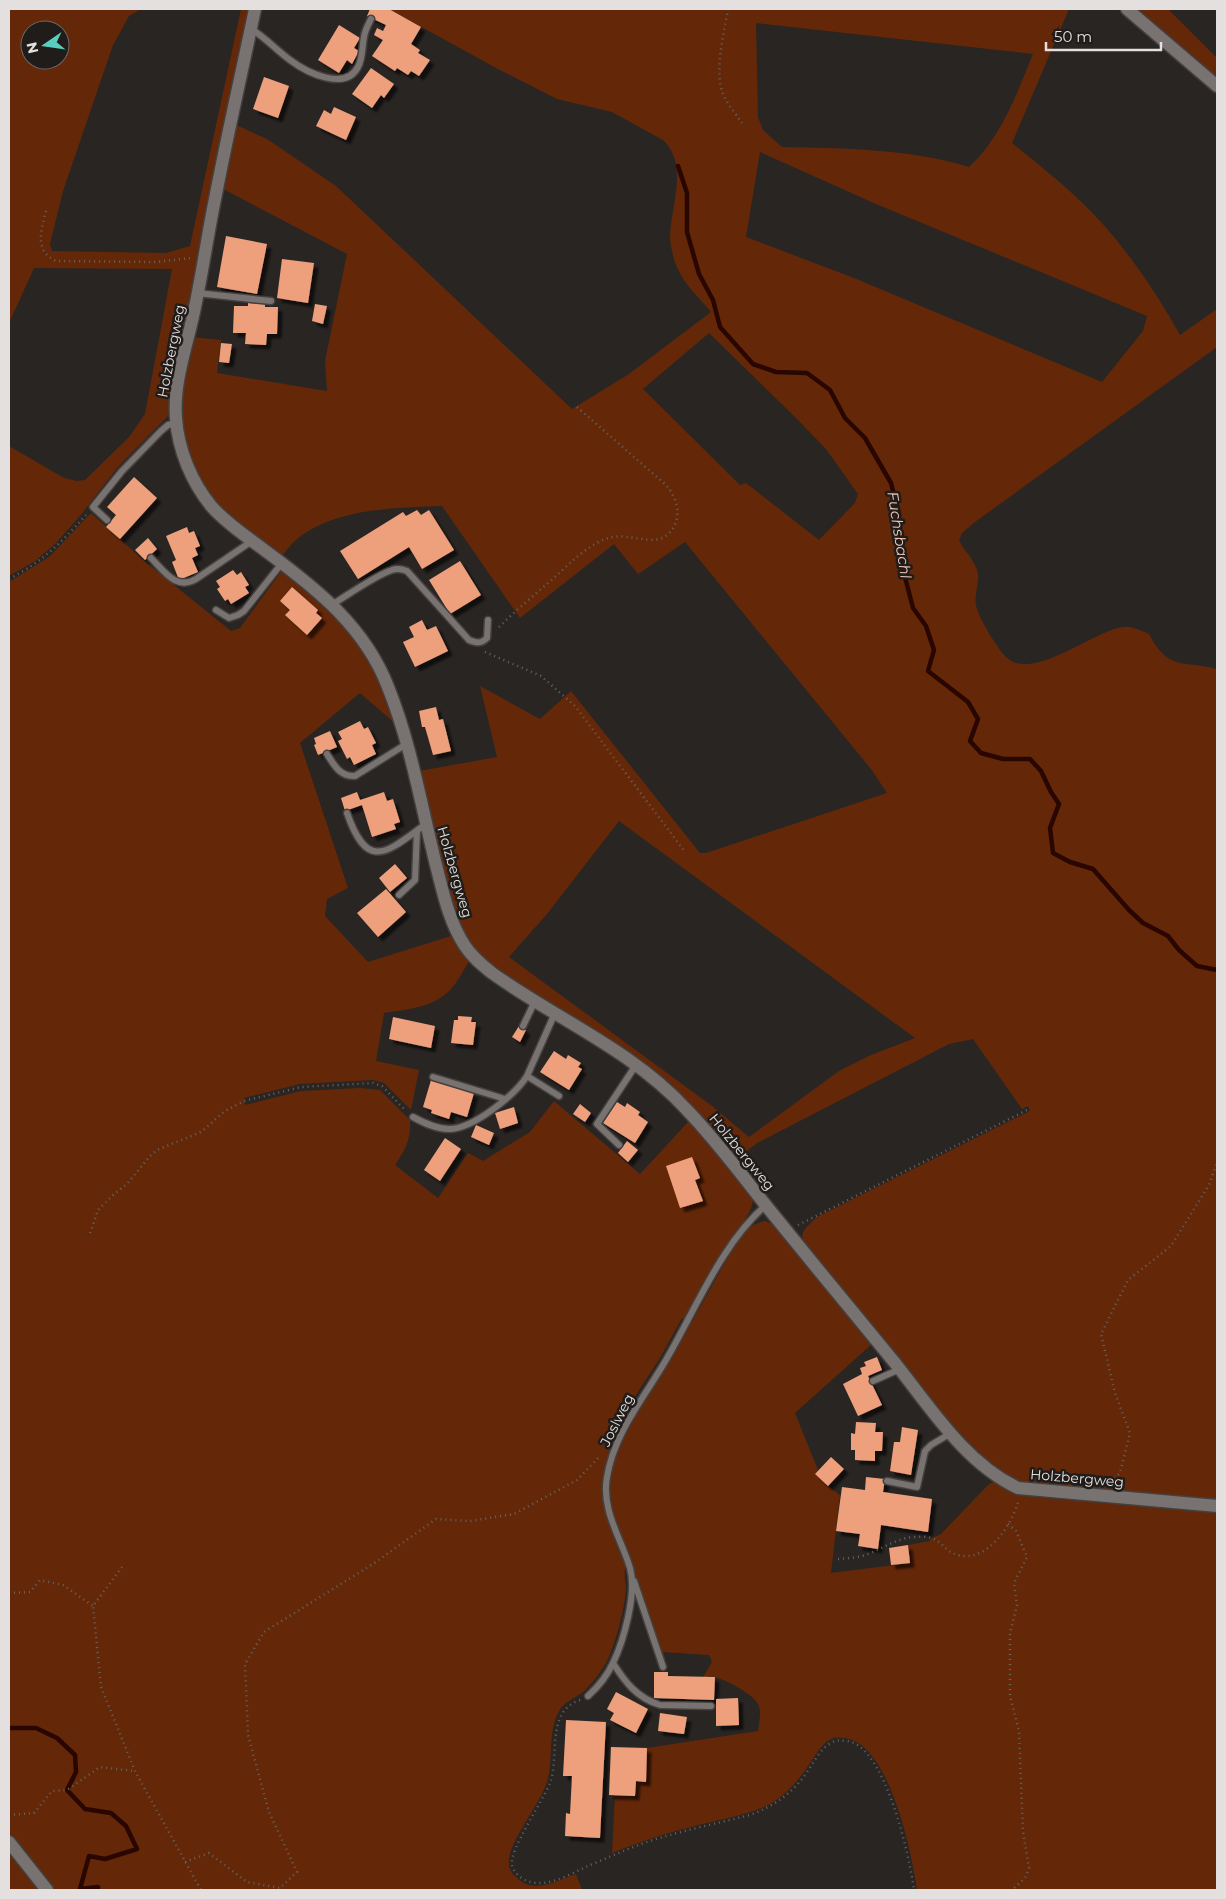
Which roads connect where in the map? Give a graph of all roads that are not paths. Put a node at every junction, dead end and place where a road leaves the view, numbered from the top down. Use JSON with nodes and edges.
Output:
{"nodes":[{"id":1,"x":255,"y":9,"type":"edge"},
{"id":2,"x":1127,"y":9,"type":"edge"},
{"id":3,"x":371,"y":19,"type":"dead end"},
{"id":4,"x":251,"y":29,"type":"junction"},
{"id":5,"x":1217,"y":86,"type":"edge"},
{"id":6,"x":197,"y":293,"type":"junction"},
{"id":7,"x":271,"y":301,"type":"dead end"},
{"id":8,"x":176,"y":423,"type":"junction"},
{"id":9,"x":107,"y":520,"type":"dead end"},
{"id":10,"x":252,"y":540,"type":"junction"},
{"id":11,"x":151,"y":558,"type":"dead end"},
{"id":12,"x":282,"y":563,"type":"junction"},
{"id":13,"x":333,"y":604,"type":"junction"},
{"id":14,"x":216,"y":610,"type":"dead end"},
{"id":15,"x":488,"y":620,"type":"dead end"},
{"id":16,"x":408,"y":743,"type":"junction"},
{"id":17,"x":328,"y":754,"type":"dead end"},
{"id":18,"x":347,"y":814,"type":"dead end"},
{"id":19,"x":421,"y":827,"type":"junction"},
{"id":20,"x":399,"y":895,"type":"dead end"},
{"id":21,"x":534,"y":1001,"type":"junction"},
{"id":22,"x":555,"y":1014,"type":"junction"},
{"id":23,"x":523,"y":1026,"type":"dead end"},
{"id":24,"x":636,"y":1065,"type":"junction"},
{"id":25,"x":527,"y":1076,"type":"junction"},
{"id":26,"x":433,"y":1077,"type":"dead end"},
{"id":27,"x":559,"y":1096,"type":"dead end"},
{"id":28,"x":505,"y":1099,"type":"junction"},
{"id":29,"x":413,"y":1116,"type":"road end"},
{"id":30,"x":619,"y":1145,"type":"dead end"},
{"id":31,"x":766,"y":1205,"type":"junction"},
{"id":32,"x":900,"y":1369,"type":"junction"},
{"id":33,"x":873,"y":1381,"type":"dead end"},
{"id":34,"x":951,"y":1433,"type":"junction"},
{"id":35,"x":887,"y":1481,"type":"dead end"},
{"id":36,"x":1217,"y":1506,"type":"edge"},
{"id":37,"x":630,"y":1569,"type":"junction"},
{"id":38,"x":613,"y":1663,"type":"junction"},
{"id":39,"x":663,"y":1667,"type":"dead end"},
{"id":40,"x":588,"y":1696,"type":"road end"},
{"id":41,"x":711,"y":1706,"type":"dead end"},
{"id":42,"x":9,"y":1842,"type":"edge"},
{"id":43,"x":47,"y":1890,"type":"edge"}],
"edges":[{"from":1,"to":4,"type":"street","name":"Holzbergweg"},
{"from":2,"to":5,"type":"street"},
{"from":3,"to":4,"type":"lane"},
{"from":4,"to":6,"type":"street","name":"Holzbergweg"},
{"from":6,"to":7,"type":"lane"},
{"from":6,"to":8,"type":"street","name":"Holzbergweg"},
{"from":8,"to":9,"type":"lane"},
{"from":8,"to":10,"type":"street","name":"Holzbergweg"},
{"from":10,"to":11,"type":"lane"},
{"from":10,"to":12,"type":"street","name":"Holzbergweg"},
{"from":12,"to":13,"type":"street","name":"Holzbergweg"},
{"from":12,"to":14,"type":"lane"},
{"from":13,"to":15,"type":"lane"},
{"from":13,"to":16,"type":"street","name":"Holzbergweg"},
{"from":16,"to":17,"type":"lane"},
{"from":16,"to":19,"type":"street","name":"Holzbergweg"},
{"from":18,"to":19,"type":"lane"},
{"from":19,"to":20,"type":"lane"},
{"from":19,"to":21,"type":"street","name":"Holzbergweg"},
{"from":21,"to":22,"type":"street","name":"Holzbergweg"},
{"from":21,"to":23,"type":"lane"},
{"from":22,"to":24,"type":"street","name":"Holzbergweg"},
{"from":22,"to":25,"type":"lane"},
{"from":24,"to":30,"type":"lane"},
{"from":24,"to":31,"type":"street","name":"Holzbergweg"},
{"from":25,"to":27,"type":"lane"},
{"from":25,"to":28,"type":"lane"},
{"from":26,"to":28,"type":"lane"},
{"from":28,"to":29,"type":"lane"},
{"from":31,"to":32,"type":"street","name":"Holzbergweg"},
{"from":31,"to":37,"type":"lane","name":"Joslweg"},
{"from":32,"to":33,"type":"lane"},
{"from":32,"to":34,"type":"street","name":"Holzbergweg"},
{"from":34,"to":35,"type":"lane"},
{"from":34,"to":36,"type":"street","name":"Holzbergweg"},
{"from":37,"to":38,"type":"lane","name":"Joslweg"},
{"from":37,"to":39,"type":"lane"},
{"from":38,"to":40,"type":"lane","name":"Joslweg"},
{"from":38,"to":41,"type":"lane"},
{"from":42,"to":43,"type":"street"}]}
